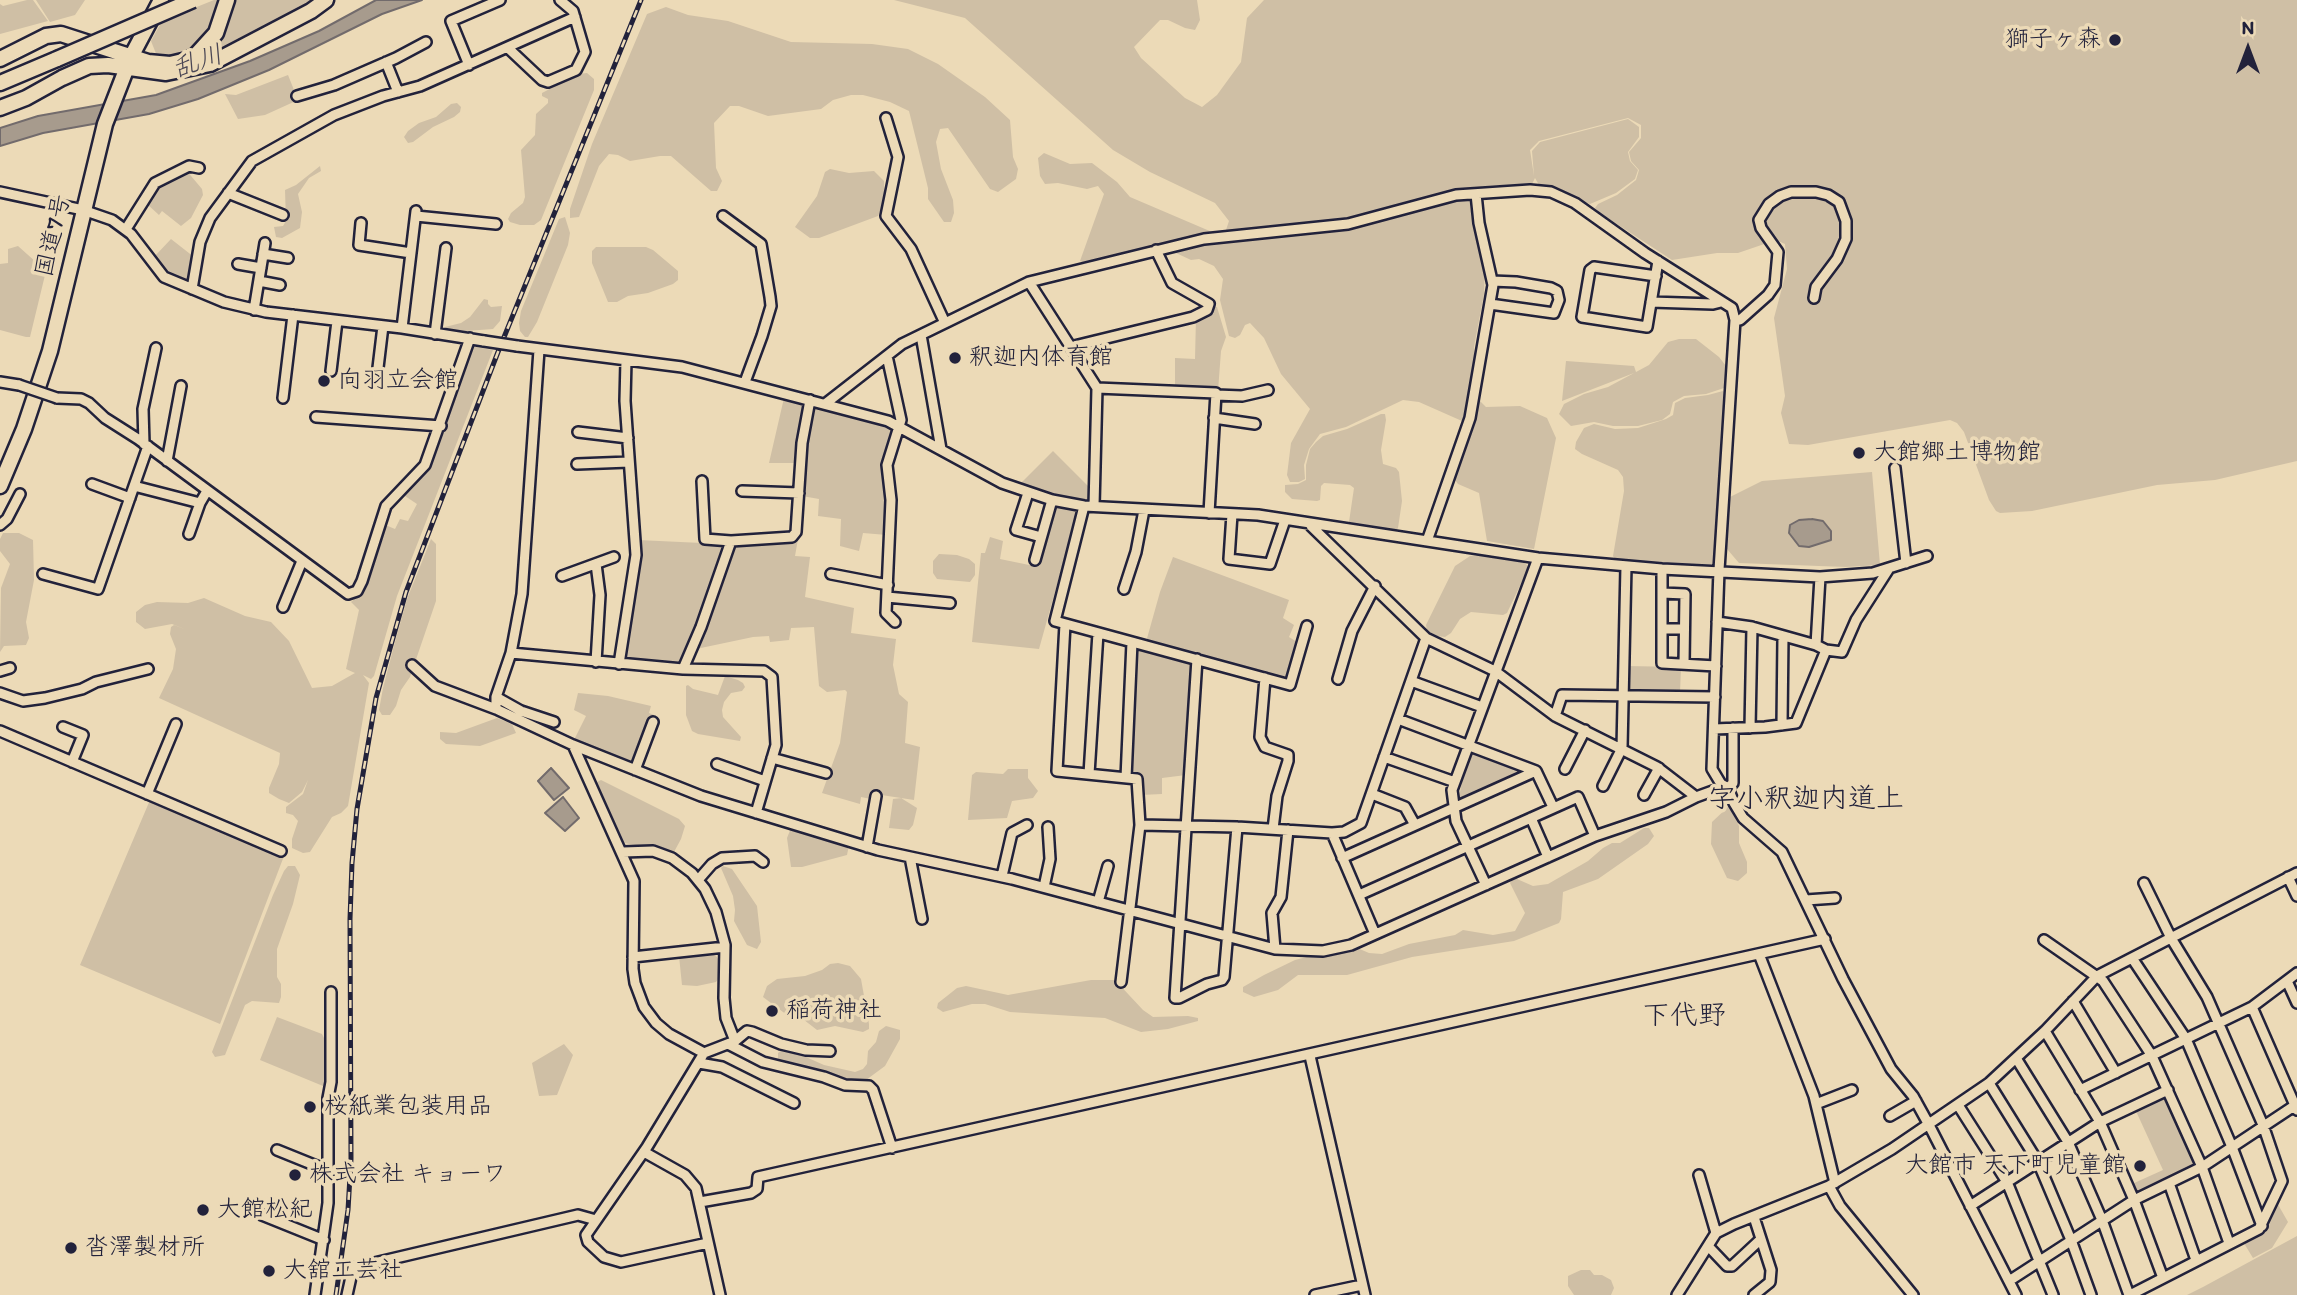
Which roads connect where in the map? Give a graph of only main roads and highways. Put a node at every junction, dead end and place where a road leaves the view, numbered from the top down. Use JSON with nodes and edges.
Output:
{"nodes":[{"id":1,"x":161,"y":0,"type":"edge"},
{"id":2,"x":193,"y":0,"type":"edge"},
{"id":3,"x":227,"y":0,"type":"edge"},
{"id":4,"x":326,"y":0,"type":"edge"},
{"id":5,"x":0,"y":59,"type":"edge"},
{"id":6,"x":129,"y":63,"type":"junction"},
{"id":7,"x":0,"y":83,"type":"edge"},
{"id":8,"x":0,"y":108,"type":"edge"},
{"id":9,"x":0,"y":486,"type":"edge"}],
"edges":[{"from":1,"to":6,"type":"highway","name":"国道7号"},
{"from":2,"to":7,"type":"highway","bridge":true},
{"from":3,"to":6,"type":"highway"},
{"from":4,"to":6,"type":"highway"},
{"from":5,"to":6,"type":"highway"},
{"from":6,"to":8,"type":"highway"},
{"from":6,"to":9,"type":"highway","name":"国道7号"}]}
